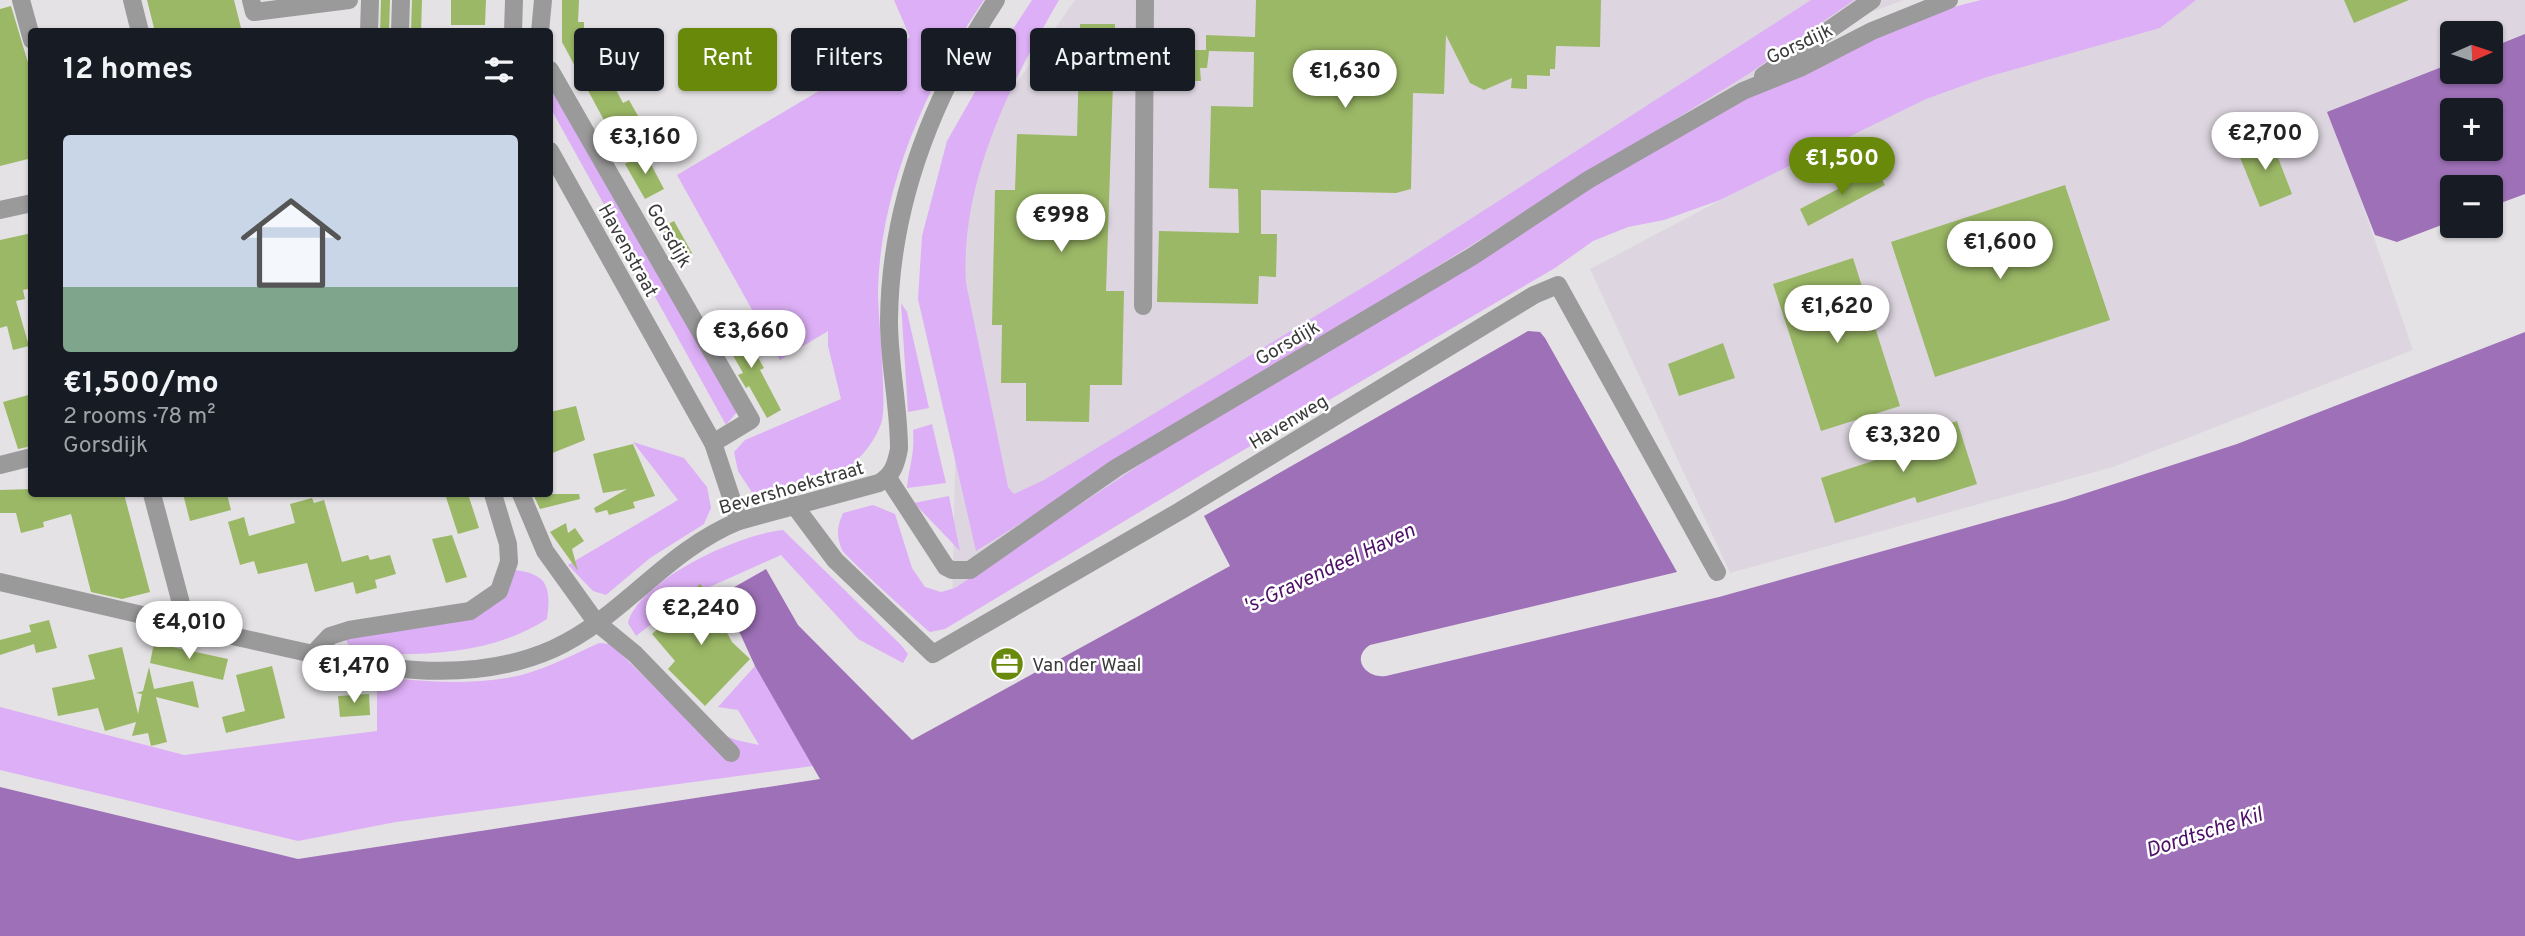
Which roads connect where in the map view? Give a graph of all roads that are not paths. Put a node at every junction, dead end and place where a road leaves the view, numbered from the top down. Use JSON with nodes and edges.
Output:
{"nodes":[{"id":1,"x":21,"y":0,"type":"edge"},
{"id":2,"x":132,"y":0,"type":"edge"},
{"id":3,"x":251,"y":0,"type":"edge"},
{"id":4,"x":349,"y":0,"type":"edge"},
{"id":5,"x":370,"y":0,"type":"edge"},
{"id":6,"x":401,"y":0,"type":"edge"},
{"id":7,"x":514,"y":0,"type":"edge"},
{"id":8,"x":536,"y":0,"type":"edge"},
{"id":9,"x":543,"y":0,"type":"edge"},
{"id":10,"x":996,"y":0,"type":"edge"},
{"id":11,"x":1145,"y":0,"type":"edge"},
{"id":12,"x":1872,"y":0,"type":"edge"},
{"id":13,"x":1950,"y":0,"type":"edge"},
{"id":14,"x":29,"y":28,"type":"edge"},
{"id":15,"x":139,"y":28,"type":"edge"},
{"id":16,"x":369,"y":28,"type":"edge"},
{"id":17,"x":400,"y":28,"type":"edge"},
{"id":18,"x":513,"y":28,"type":"edge"},
{"id":19,"x":539,"y":28,"type":"edge"},
{"id":20,"x":540,"y":28,"type":"edge"},
{"id":21,"x":553,"y":75,"type":"edge"},
{"id":22,"x":1743,"y":91,"type":"junction"},
{"id":23,"x":553,"y":156,"type":"edge"},
{"id":24,"x":28,"y":204,"type":"edge"},
{"id":25,"x":0,"y":210,"type":"edge"},
{"id":26,"x":1143,"y":306,"type":"dead end"},
{"id":27,"x":713,"y":443,"type":"junction"},
{"id":28,"x":28,"y":458,"type":"edge"},
{"id":29,"x":0,"y":465,"type":"edge"},
{"id":30,"x":888,"y":478,"type":"junction"},
{"id":31,"x":153,"y":497,"type":"edge"},
{"id":32,"x":494,"y":497,"type":"edge"},
{"id":33,"x":522,"y":497,"type":"edge"},
{"id":34,"x":794,"y":505,"type":"junction"},
{"id":35,"x":739,"y":521,"type":"junction"},
{"id":36,"x":1717,"y":572,"type":"dead end"},
{"id":37,"x":0,"y":582,"type":"edge"},
{"id":38,"x":596,"y":622,"type":"junction"},
{"id":39,"x":187,"y":626,"type":"junction"},
{"id":40,"x":314,"y":653,"type":"junction"},
{"id":41,"x":731,"y":753,"type":"dead end"}],
"edges":[{"from":1,"to":14,"type":"street"},
{"from":2,"to":15,"type":"street"},
{"from":3,"to":4,"type":"street"},
{"from":5,"to":16,"type":"street"},
{"from":6,"to":17,"type":"street"},
{"from":7,"to":18,"type":"street"},
{"from":8,"to":19,"type":"street"},
{"from":9,"to":20,"type":"street"},
{"from":10,"to":30,"type":"street"},
{"from":11,"to":26,"type":"street"},
{"from":12,"to":22,"type":"street","name":"Gorsdijk"},
{"from":13,"to":22,"type":"street","name":"Gorsdijk"},
{"from":21,"to":27,"type":"street","name":"Gorsdijk"},
{"from":22,"to":30,"type":"street","name":"Gorsdijk"},
{"from":23,"to":27,"type":"street","name":"Havenstraat"},
{"from":24,"to":25,"type":"street"},
{"from":27,"to":35,"type":"street","name":"Havenstraat"},
{"from":28,"to":29,"type":"street"},
{"from":30,"to":34,"type":"street","name":"Bevershoekstraat"},
{"from":31,"to":39,"type":"street"},
{"from":32,"to":40,"type":"street"},
{"from":33,"to":38,"type":"street"},
{"from":34,"to":35,"type":"street","name":"Bevershoekstraat"},
{"from":34,"to":36,"type":"street","name":"Havenweg"},
{"from":35,"to":38,"type":"street","name":"Bevershoekstraat"},
{"from":37,"to":39,"type":"street","name":"Bevershoekstraat"},
{"from":38,"to":40,"type":"street","name":"Bevershoekstraat"},
{"from":38,"to":41,"type":"street"},
{"from":39,"to":40,"type":"street","name":"Bevershoekstraat"}]}
